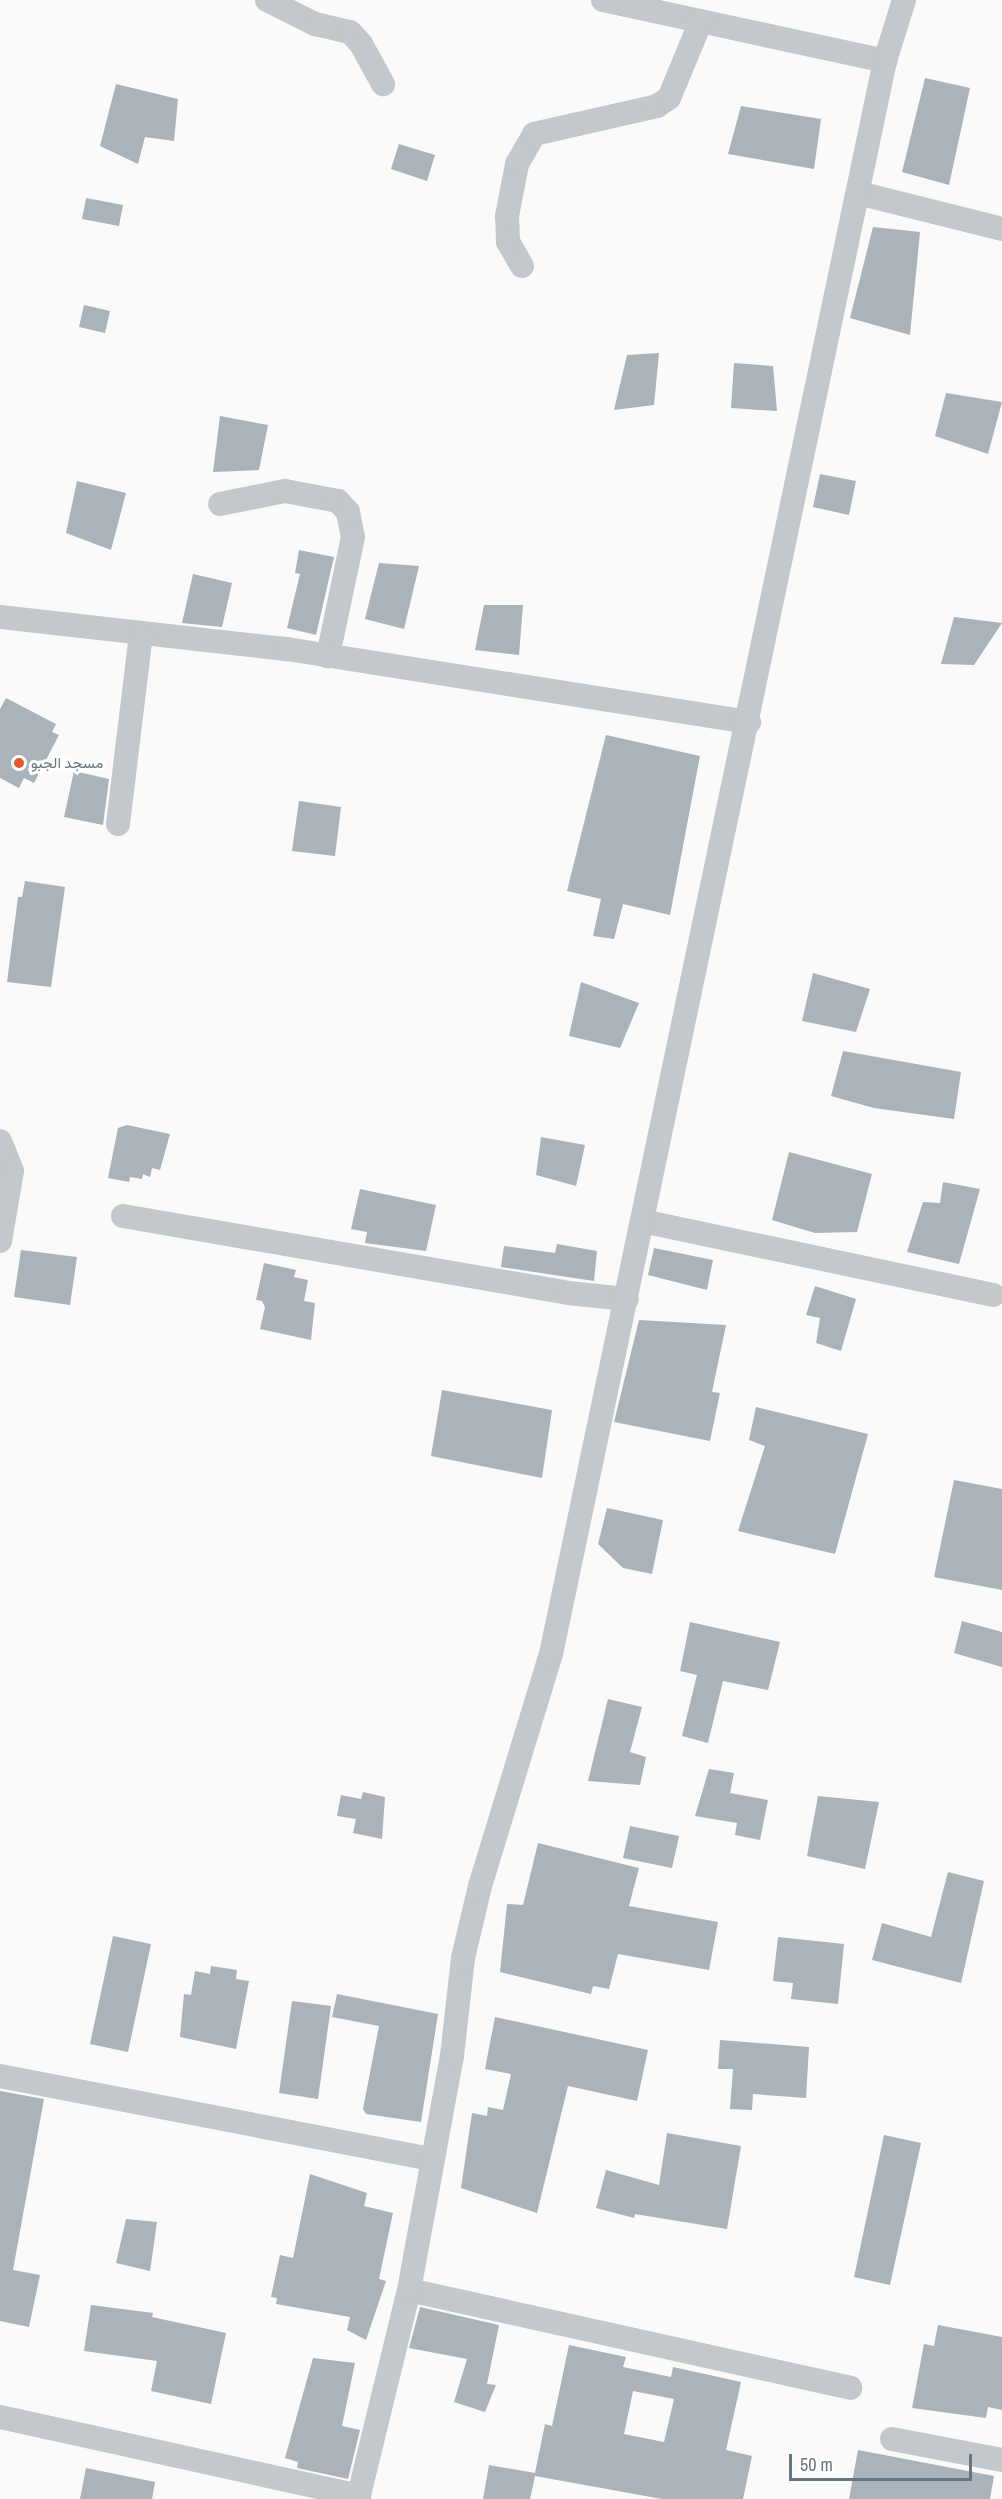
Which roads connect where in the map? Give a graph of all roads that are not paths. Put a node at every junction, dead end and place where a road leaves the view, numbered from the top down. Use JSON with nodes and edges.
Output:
{"nodes":[{"id":1,"x":267,"y":0,"type":"edge"},
{"id":2,"x":603,"y":0,"type":"edge"},
{"id":3,"x":904,"y":0,"type":"edge"},
{"id":4,"x":701,"y":21,"type":"junction"},
{"id":5,"x":885,"y":61,"type":"junction"},
{"id":6,"x":383,"y":84,"type":"dead end"},
{"id":7,"x":858,"y":193,"type":"junction"},
{"id":8,"x":1002,"y":229,"type":"edge"},
{"id":9,"x":522,"y":266,"type":"dead end"},
{"id":10,"x":219,"y":504,"type":"dead end"},
{"id":11,"x":0,"y":617,"type":"edge"},
{"id":12,"x":141,"y":633,"type":"junction"},
{"id":13,"x":328,"y":656,"type":"junction"},
{"id":14,"x":749,"y":722,"type":"junction"},
{"id":15,"x":118,"y":824,"type":"dead end"},
{"id":16,"x":0,"y":1141,"type":"edge"},
{"id":17,"x":123,"y":1216,"type":"dead end"},
{"id":18,"x":642,"y":1221,"type":"junction"},
{"id":19,"x":0,"y":1241,"type":"edge"},
{"id":20,"x":993,"y":1295,"type":"dead end"},
{"id":21,"x":627,"y":1299,"type":"junction"},
{"id":22,"x":0,"y":2076,"type":"edge"},
{"id":23,"x":432,"y":2159,"type":"junction"},
{"id":24,"x":409,"y":2290,"type":"junction"},
{"id":25,"x":850,"y":2388,"type":"dead end"},
{"id":26,"x":0,"y":2417,"type":"edge"},
{"id":27,"x":892,"y":2439,"type":"dead end"},
{"id":28,"x":1002,"y":2460,"type":"edge"},
{"id":29,"x":358,"y":2497,"type":"edge"}],
"edges":[{"from":1,"to":6,"type":"street"},
{"from":2,"to":4,"type":"street"},
{"from":3,"to":5,"type":"street"},
{"from":4,"to":5,"type":"street"},
{"from":4,"to":9,"type":"street"},
{"from":5,"to":7,"type":"street"},
{"from":7,"to":8,"type":"street"},
{"from":7,"to":14,"type":"street"},
{"from":10,"to":13,"type":"street"},
{"from":11,"to":12,"type":"street"},
{"from":12,"to":13,"type":"street"},
{"from":12,"to":15,"type":"street"},
{"from":13,"to":14,"type":"street"},
{"from":14,"to":18,"type":"street"},
{"from":16,"to":19,"type":"street"},
{"from":17,"to":21,"type":"street"},
{"from":18,"to":20,"type":"street"},
{"from":18,"to":21,"type":"street"},
{"from":21,"to":23,"type":"street"},
{"from":22,"to":23,"type":"street"},
{"from":23,"to":24,"type":"street"},
{"from":24,"to":25,"type":"street"},
{"from":24,"to":29,"type":"street"},
{"from":26,"to":29,"type":"street"},
{"from":27,"to":28,"type":"street"}]}
